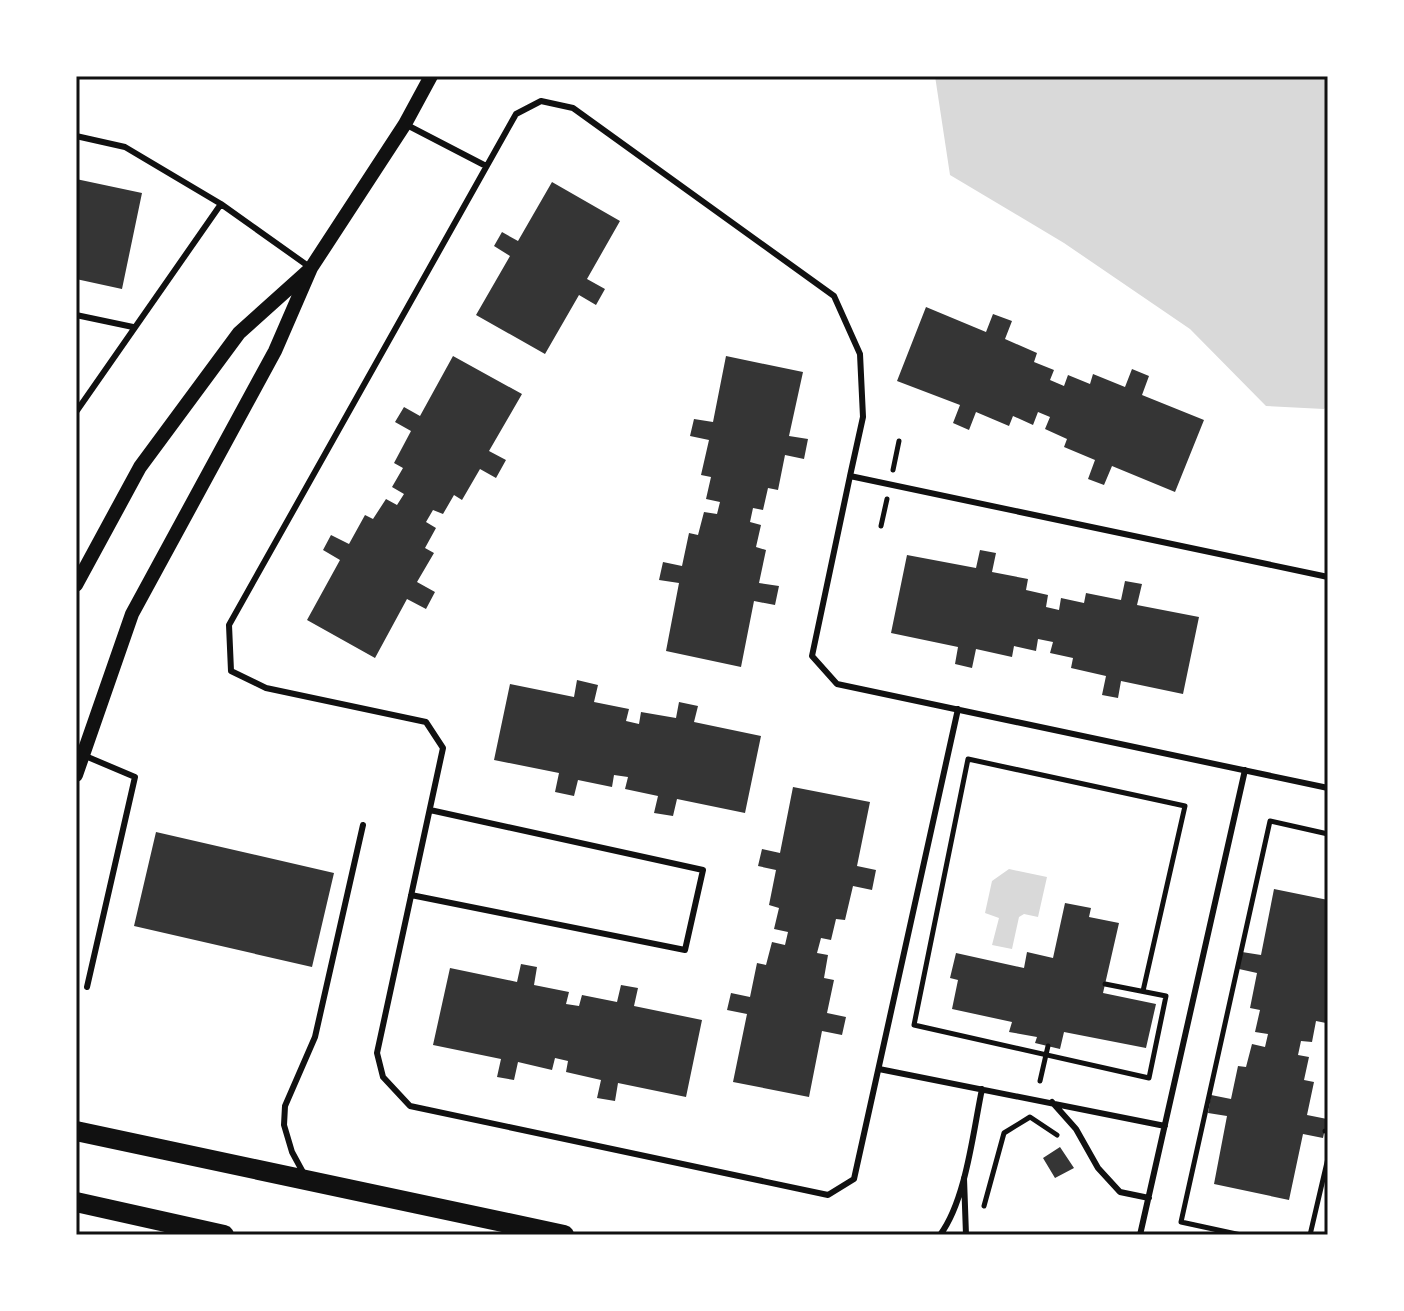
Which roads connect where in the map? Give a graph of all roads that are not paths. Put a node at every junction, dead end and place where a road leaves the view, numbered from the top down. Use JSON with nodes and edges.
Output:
{"nodes":[{"id":1,"x":431,"y":76,"type":"edge"},
{"id":2,"x":405,"y":124,"type":"junction"},
{"id":3,"x":76,"y":136,"type":"edge"},
{"id":4,"x":486,"y":166,"type":"junction"},
{"id":5,"x":221,"y":204,"type":"junction"},
{"id":6,"x":311,"y":268,"type":"junction"},
{"id":7,"x":76,"y":315,"type":"edge"},
{"id":8,"x":133,"y":327,"type":"junction"},
{"id":9,"x":76,"y":412,"type":"edge"},
{"id":10,"x":850,"y":476,"type":"junction"},
{"id":11,"x":1328,"y":577,"type":"edge"},
{"id":12,"x":76,"y":585,"type":"edge"},
{"id":13,"x":958,"y":709,"type":"junction"},
{"id":14,"x":82,"y":754,"type":"junction"},
{"id":15,"x":1245,"y":770,"type":"junction"},
{"id":16,"x":76,"y":775,"type":"edge"},
{"id":17,"x":1328,"y":788,"type":"edge"},
{"id":18,"x":430,"y":810,"type":"junction"},
{"id":19,"x":363,"y":825,"type":"dead end"},
{"id":20,"x":411,"y":895,"type":"junction"},
{"id":21,"x":87,"y":987,"type":"dead end"},
{"id":22,"x":879,"y":1069,"type":"junction"},
{"id":23,"x":982,"y":1089,"type":"junction"},
{"id":24,"x":1052,"y":1102,"type":"junction"},
{"id":25,"x":1165,"y":1126,"type":"junction"},
{"id":26,"x":76,"y":1131,"type":"edge"},
{"id":27,"x":964,"y":1175,"type":"junction"},
{"id":28,"x":309,"y":1182,"type":"junction"},
{"id":29,"x":1149,"y":1198,"type":"junction"},
{"id":30,"x":76,"y":1202,"type":"edge"},
{"id":31,"x":224,"y":1235,"type":"edge"},
{"id":32,"x":564,"y":1235,"type":"edge"},
{"id":33,"x":940,"y":1235,"type":"edge"},
{"id":34,"x":966,"y":1235,"type":"edge"},
{"id":35,"x":1140,"y":1235,"type":"edge"}],
"edges":[{"from":1,"to":2,"type":"street"},
{"from":2,"to":4,"type":"lane"},
{"from":2,"to":6,"type":"street"},
{"from":3,"to":5,"type":"lane"},
{"from":4,"to":10,"type":"lane"},
{"from":4,"to":18,"type":"lane"},
{"from":5,"to":6,"type":"lane"},
{"from":5,"to":8,"type":"lane"},
{"from":6,"to":12,"type":"street"},
{"from":6,"to":14,"type":"street"},
{"from":7,"to":8,"type":"lane"},
{"from":8,"to":9,"type":"lane"},
{"from":10,"to":11,"type":"lane"},
{"from":10,"to":13,"type":"lane"},
{"from":13,"to":15,"type":"lane"},
{"from":13,"to":22,"type":"lane"},
{"from":14,"to":16,"type":"street"},
{"from":14,"to":21,"type":"lane"},
{"from":15,"to":17,"type":"lane"},
{"from":15,"to":25,"type":"lane"},
{"from":18,"to":20,"type":"lane"},
{"from":18,"to":20,"type":"lane"},
{"from":19,"to":28,"type":"lane"},
{"from":20,"to":22,"type":"lane"},
{"from":22,"to":23,"type":"lane"},
{"from":23,"to":24,"type":"lane"},
{"from":23,"to":27,"type":"lane"},
{"from":24,"to":25,"type":"lane"},
{"from":24,"to":29,"type":"lane"},
{"from":25,"to":29,"type":"lane"},
{"from":26,"to":28,"type":"main road"},
{"from":27,"to":33,"type":"lane"},
{"from":27,"to":34,"type":"lane"},
{"from":28,"to":32,"type":"main road"},
{"from":29,"to":35,"type":"lane"},
{"from":30,"to":31,"type":"main road"}]}
